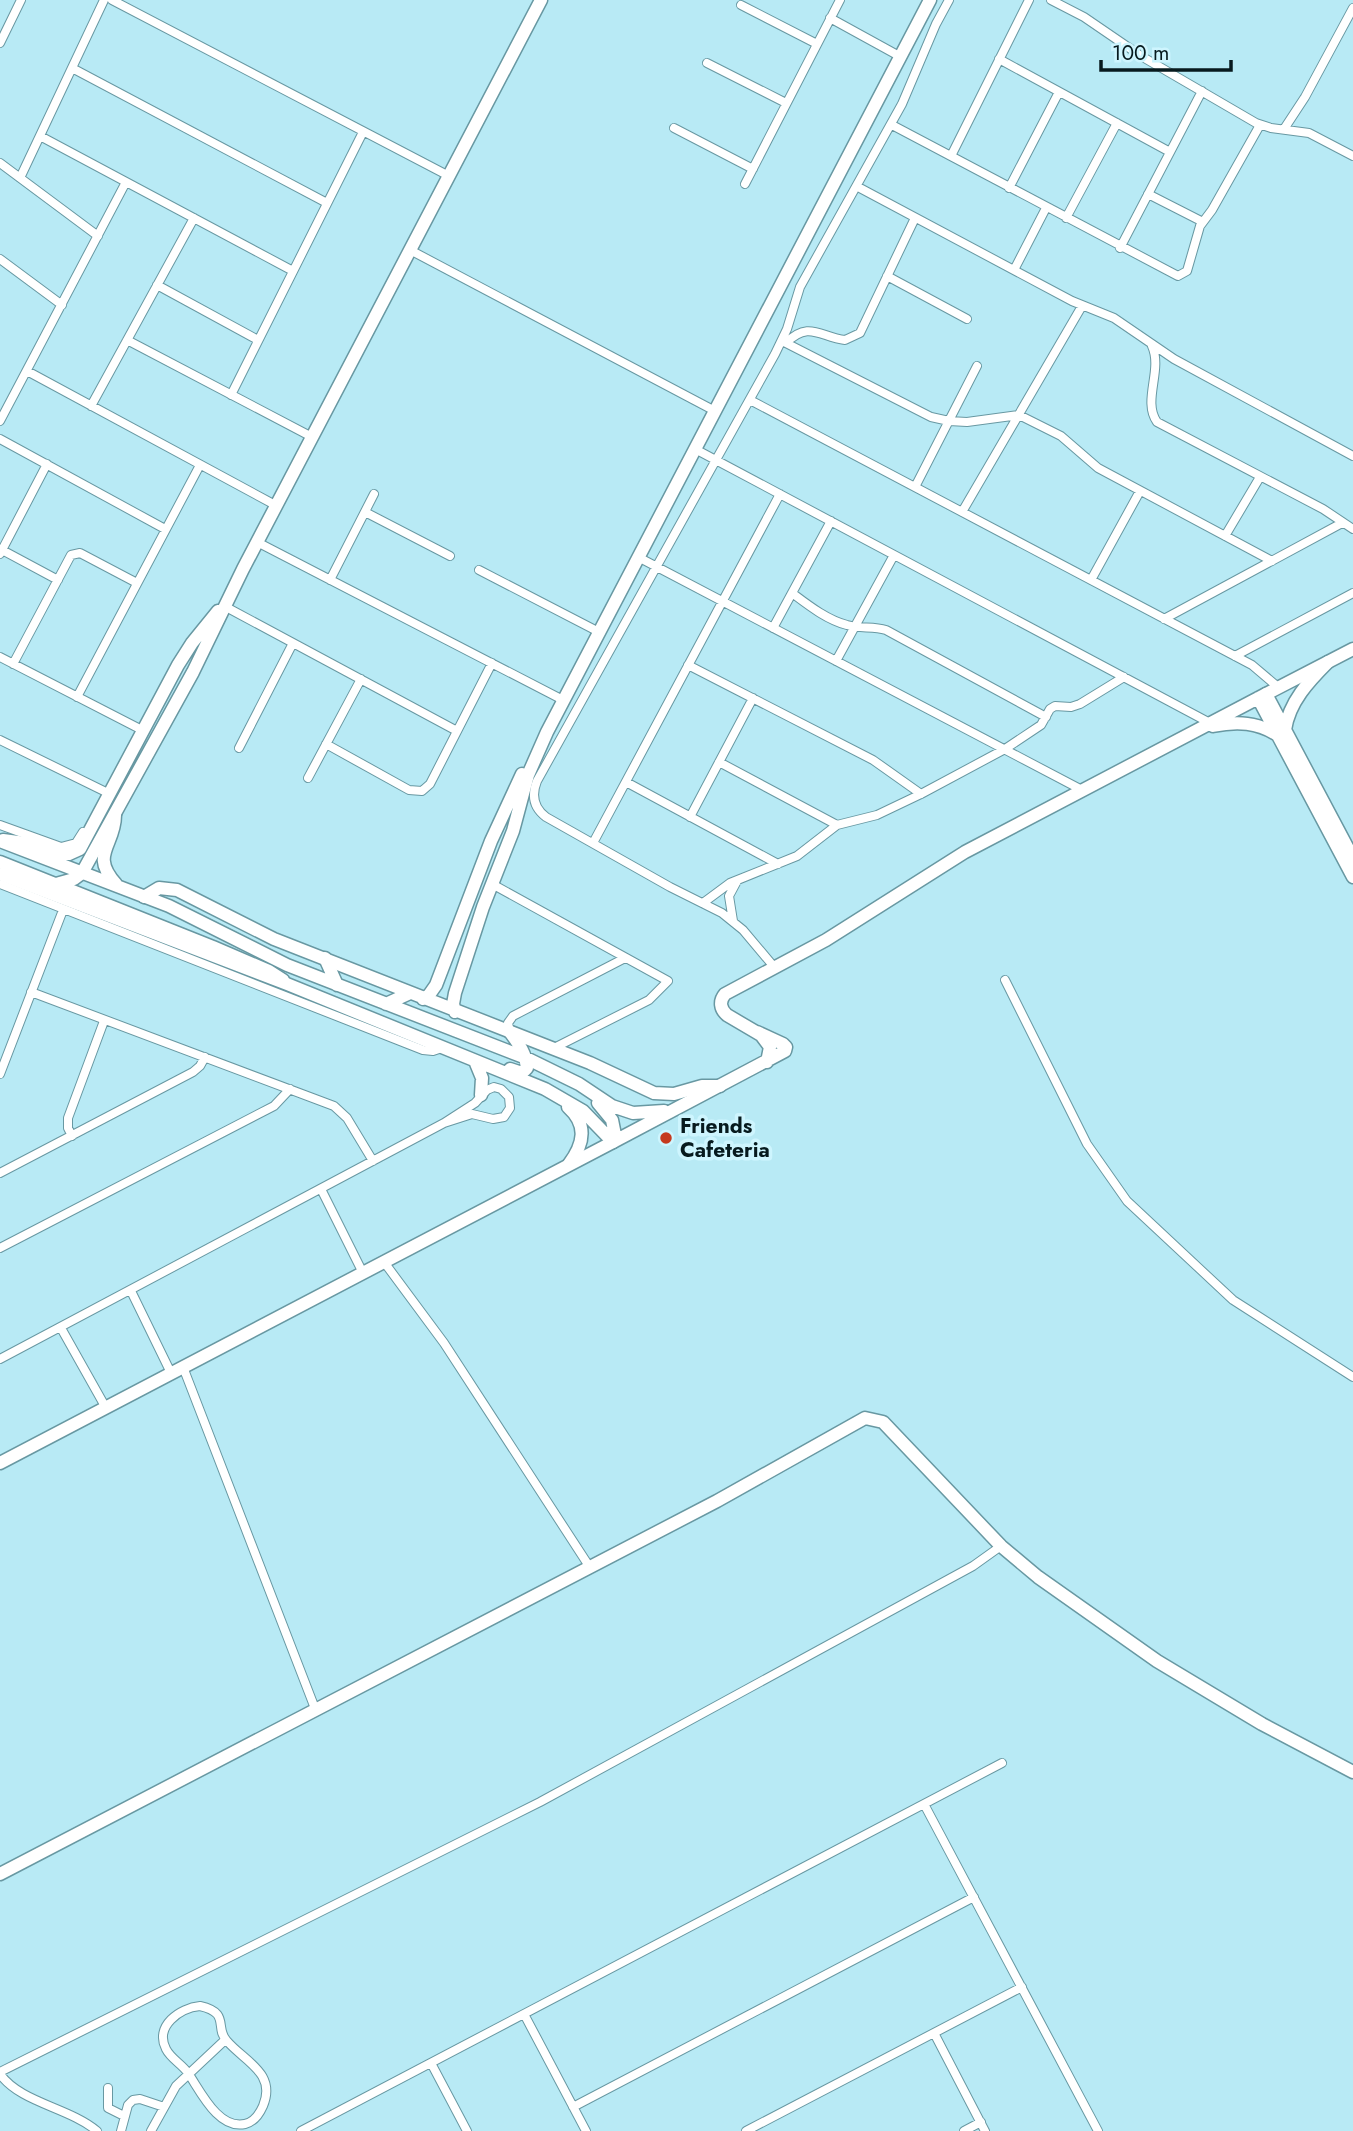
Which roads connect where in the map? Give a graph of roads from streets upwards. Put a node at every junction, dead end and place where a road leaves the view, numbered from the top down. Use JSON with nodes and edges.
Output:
{"nodes":[{"id":1,"x":21,"y":0,"type":"edge"},
{"id":2,"x":104,"y":0,"type":"edge"},
{"id":3,"x":112,"y":0,"type":"edge"},
{"id":4,"x":541,"y":0,"type":"edge"},
{"id":5,"x":840,"y":0,"type":"edge"},
{"id":6,"x":930,"y":0,"type":"edge"},
{"id":7,"x":949,"y":0,"type":"edge"},
{"id":8,"x":1029,"y":0,"type":"edge"},
{"id":9,"x":1051,"y":0,"type":"edge"},
{"id":10,"x":741,"y":5,"type":"dead end"},
{"id":11,"x":1353,"y":8,"type":"edge"},
{"id":12,"x":830,"y":18,"type":"junction"},
{"id":13,"x":0,"y":43,"type":"edge"},
{"id":14,"x":817,"y":44,"type":"junction"},
{"id":15,"x":901,"y":57,"type":"junction"},
{"id":16,"x":999,"y":59,"type":"junction"},
{"id":17,"x":707,"y":63,"type":"dead end"},
{"id":18,"x":72,"y":68,"type":"junction"},
{"id":19,"x":1202,"y":91,"type":"junction"},
{"id":20,"x":1059,"y":92,"type":"junction"},
{"id":21,"x":786,"y":103,"type":"junction"},
{"id":22,"x":1117,"y":123,"type":"junction"},
{"id":23,"x":892,"y":125,"type":"junction"},
{"id":24,"x":1260,"y":125,"type":"junction"},
{"id":25,"x":674,"y":128,"type":"dead end"},
{"id":26,"x":1284,"y":129,"type":"junction"},
{"id":27,"x":363,"y":132,"type":"junction"},
{"id":28,"x":40,"y":136,"type":"junction"},
{"id":29,"x":1170,"y":152,"type":"junction"},
{"id":30,"x":950,"y":156,"type":"junction"},
{"id":31,"x":1353,"y":156,"type":"edge"},
{"id":32,"x":0,"y":163,"type":"edge"},
{"id":33,"x":753,"y":169,"type":"junction"},
{"id":34,"x":449,"y":176,"type":"junction"},
{"id":35,"x":20,"y":178,"type":"junction"},
{"id":36,"x":126,"y":182,"type":"junction"},
{"id":37,"x":745,"y":184,"type":"dead end"},
{"id":38,"x":858,"y":187,"type":"junction"},
{"id":39,"x":1009,"y":188,"type":"junction"},
{"id":40,"x":1148,"y":194,"type":"junction"},
{"id":41,"x":327,"y":203,"type":"junction"},
{"id":42,"x":1046,"y":208,"type":"junction"},
{"id":43,"x":194,"y":218,"type":"junction"},
{"id":44,"x":915,"y":218,"type":"junction"},
{"id":45,"x":1066,"y":218,"type":"junction"},
{"id":46,"x":1203,"y":222,"type":"junction"},
{"id":47,"x":98,"y":236,"type":"junction"},
{"id":48,"x":1120,"y":248,"type":"junction"},
{"id":49,"x":410,"y":250,"type":"junction"},
{"id":50,"x":0,"y":259,"type":"edge"},
{"id":51,"x":1014,"y":270,"type":"junction"},
{"id":52,"x":293,"y":271,"type":"junction"},
{"id":53,"x":887,"y":276,"type":"junction"},
{"id":54,"x":157,"y":285,"type":"junction"},
{"id":55,"x":62,"y":305,"type":"junction"},
{"id":56,"x":1083,"y":306,"type":"junction"},
{"id":57,"x":967,"y":319,"type":"dead end"},
{"id":58,"x":258,"y":340,"type":"junction"},
{"id":59,"x":127,"y":341,"type":"junction"},
{"id":60,"x":784,"y":342,"type":"junction"},
{"id":61,"x":1150,"y":343,"type":"junction"},
{"id":62,"x":977,"y":366,"type":"dead end"},
{"id":63,"x":27,"y":371,"type":"junction"},
{"id":64,"x":230,"y":395,"type":"junction"},
{"id":65,"x":750,"y":401,"type":"junction"},
{"id":66,"x":91,"y":406,"type":"junction"},
{"id":67,"x":715,"y":411,"type":"junction"},
{"id":68,"x":1019,"y":415,"type":"junction"},
{"id":69,"x":0,"y":421,"type":"edge"},
{"id":70,"x":948,"y":421,"type":"junction"},
{"id":71,"x":312,"y":437,"type":"junction"},
{"id":72,"x":0,"y":439,"type":"edge"},
{"id":73,"x":695,"y":449,"type":"junction"},
{"id":74,"x":1353,"y":456,"type":"edge"},
{"id":75,"x":717,"y":460,"type":"junction"},
{"id":76,"x":47,"y":464,"type":"junction"},
{"id":77,"x":200,"y":464,"type":"junction"},
{"id":78,"x":1260,"y":477,"type":"junction"},
{"id":79,"x":915,"y":486,"type":"junction"},
{"id":80,"x":1140,"y":491,"type":"junction"},
{"id":81,"x":374,"y":494,"type":"dead end"},
{"id":82,"x":779,"y":494,"type":"junction"},
{"id":83,"x":276,"y":506,"type":"junction"},
{"id":84,"x":365,"y":512,"type":"junction"},
{"id":85,"x":962,"y":512,"type":"junction"},
{"id":86,"x":831,"y":521,"type":"junction"},
{"id":87,"x":1342,"y":523,"type":"junction"},
{"id":88,"x":165,"y":529,"type":"junction"},
{"id":89,"x":1353,"y":529,"type":"edge"},
{"id":90,"x":1225,"y":536,"type":"junction"},
{"id":91,"x":257,"y":542,"type":"junction"},
{"id":92,"x":1,"y":552,"type":"edge"},
{"id":93,"x":894,"y":555,"type":"junction"},
{"id":94,"x":450,"y":556,"type":"dead end"},
{"id":95,"x":638,"y":556,"type":"junction"},
{"id":96,"x":1272,"y":561,"type":"junction"},
{"id":97,"x":658,"y":567,"type":"junction"},
{"id":98,"x":243,"y":569,"type":"junction"},
{"id":99,"x":479,"y":570,"type":"dead end"},
{"id":100,"x":58,"y":580,"type":"junction"},
{"id":101,"x":330,"y":580,"type":"junction"},
{"id":102,"x":1091,"y":580,"type":"junction"},
{"id":103,"x":137,"y":583,"type":"junction"},
{"id":104,"x":792,"y":593,"type":"junction"},
{"id":105,"x":1353,"y":593,"type":"edge"},
{"id":106,"x":722,"y":601,"type":"junction"},
{"id":107,"x":226,"y":607,"type":"junction"},
{"id":108,"x":1164,"y":619,"type":"junction"},
{"id":109,"x":855,"y":627,"type":"junction"},
{"id":110,"x":773,"y":628,"type":"junction"},
{"id":111,"x":599,"y":632,"type":"junction"},
{"id":112,"x":293,"y":643,"type":"junction"},
{"id":113,"x":1353,"y":649,"type":"edge"},
{"id":114,"x":1235,"y":656,"type":"junction"},
{"id":115,"x":0,"y":657,"type":"edge"},
{"id":116,"x":836,"y":661,"type":"junction"},
{"id":117,"x":1328,"y":662,"type":"junction"},
{"id":118,"x":492,"y":663,"type":"junction"},
{"id":119,"x":13,"y":664,"type":"junction"},
{"id":120,"x":688,"y":665,"type":"junction"},
{"id":121,"x":1124,"y":677,"type":"junction"},
{"id":122,"x":361,"y":679,"type":"junction"},
{"id":123,"x":1267,"y":693,"type":"junction"},
{"id":124,"x":77,"y":697,"type":"junction"},
{"id":125,"x":753,"y":698,"type":"junction"},
{"id":126,"x":564,"y":700,"type":"junction"},
{"id":127,"x":1046,"y":717,"type":"junction"},
{"id":128,"x":1204,"y":726,"type":"junction"},
{"id":129,"x":142,"y":730,"type":"junction"},
{"id":130,"x":457,"y":731,"type":"junction"},
{"id":131,"x":547,"y":732,"type":"junction"},
{"id":132,"x":1282,"y":733,"type":"junction"},
{"id":133,"x":0,"y":740,"type":"edge"},
{"id":134,"x":326,"y":744,"type":"junction"},
{"id":135,"x":239,"y":748,"type":"dead end"},
{"id":136,"x":1005,"y":749,"type":"junction"},
{"id":137,"x":719,"y":762,"type":"junction"},
{"id":138,"x":308,"y":778,"type":"dead end"},
{"id":139,"x":626,"y":782,"type":"junction"},
{"id":140,"x":1082,"y":790,"type":"junction"},
{"id":141,"x":110,"y":794,"type":"junction"},
{"id":142,"x":921,"y":794,"type":"junction"},
{"id":143,"x":103,"y":808,"type":"junction"},
{"id":144,"x":115,"y":815,"type":"junction"},
{"id":145,"x":690,"y":817,"type":"junction"},
{"id":146,"x":0,"y":825,"type":"edge"},
{"id":147,"x":838,"y":825,"type":"junction"},
{"id":148,"x":0,"y":840,"type":"edge"},
{"id":149,"x":593,"y":843,"type":"junction"},
{"id":150,"x":1353,"y":858,"type":"edge"},
{"id":151,"x":0,"y":862,"type":"edge"},
{"id":152,"x":778,"y":864,"type":"junction"},
{"id":153,"x":82,"y":873,"type":"junction"},
{"id":154,"x":0,"y":874,"type":"edge"},
{"id":155,"x":1353,"y":877,"type":"edge"},
{"id":156,"x":737,"y":880,"type":"junction"},
{"id":157,"x":0,"y":884,"type":"edge"},
{"id":158,"x":56,"y":884,"type":"junction"},
{"id":159,"x":492,"y":884,"type":"junction"},
{"id":160,"x":119,"y":887,"type":"junction"},
{"id":161,"x":144,"y":897,"type":"junction"},
{"id":162,"x":703,"y":903,"type":"junction"},
{"id":163,"x":63,"y":909,"type":"junction"},
{"id":164,"x":733,"y":921,"type":"junction"},
{"id":165,"x":452,"y":944,"type":"junction"},
{"id":166,"x":470,"y":950,"type":"junction"},
{"id":167,"x":325,"y":958,"type":"junction"},
{"id":168,"x":625,"y":958,"type":"junction"},
{"id":169,"x":217,"y":963,"type":"junction"},
{"id":170,"x":775,"y":968,"type":"junction"},
{"id":171,"x":1005,"y":980,"type":"dead end"},
{"id":172,"x":287,"y":985,"type":"junction"},
{"id":173,"x":337,"y":985,"type":"junction"},
{"id":174,"x":31,"y":992,"type":"junction"},
{"id":175,"x":417,"y":996,"type":"junction"},
{"id":176,"x":386,"y":1004,"type":"junction"},
{"id":177,"x":455,"y":1012,"type":"junction"},
{"id":178,"x":104,"y":1021,"type":"junction"},
{"id":179,"x":510,"y":1032,"type":"junction"},
{"id":180,"x":757,"y":1032,"type":"junction"},
{"id":181,"x":442,"y":1048,"type":"junction"},
{"id":182,"x":554,"y":1048,"type":"junction"},
{"id":183,"x":205,"y":1057,"type":"junction"},
{"id":184,"x":526,"y":1058,"type":"junction"},
{"id":185,"x":767,"y":1062,"type":"junction"},
{"id":186,"x":480,"y":1064,"type":"junction"},
{"id":187,"x":0,"y":1074,"type":"edge"},
{"id":188,"x":561,"y":1076,"type":"junction"},
{"id":189,"x":515,"y":1078,"type":"junction"},
{"id":190,"x":720,"y":1086,"type":"junction"},
{"id":191,"x":290,"y":1089,"type":"junction"},
{"id":192,"x":481,"y":1095,"type":"junction"},
{"id":193,"x":674,"y":1109,"type":"junction"},
{"id":194,"x":444,"y":1124,"type":"junction"},
{"id":195,"x":72,"y":1136,"type":"junction"},
{"id":196,"x":615,"y":1141,"type":"junction"},
{"id":197,"x":373,"y":1161,"type":"junction"},
{"id":198,"x":569,"y":1164,"type":"junction"},
{"id":199,"x":0,"y":1173,"type":"edge"},
{"id":200,"x":321,"y":1189,"type":"junction"},
{"id":201,"x":0,"y":1248,"type":"edge"},
{"id":202,"x":384,"y":1262,"type":"junction"},
{"id":203,"x":363,"y":1273,"type":"junction"},
{"id":204,"x":131,"y":1291,"type":"junction"},
{"id":205,"x":61,"y":1328,"type":"junction"},
{"id":206,"x":0,"y":1359,"type":"edge"},
{"id":207,"x":183,"y":1367,"type":"junction"},
{"id":208,"x":171,"y":1373,"type":"junction"},
{"id":209,"x":1353,"y":1377,"type":"edge"},
{"id":210,"x":106,"y":1408,"type":"junction"},
{"id":211,"x":0,"y":1463,"type":"edge"},
{"id":212,"x":1001,"y":1545,"type":"junction"},
{"id":213,"x":589,"y":1566,"type":"junction"},
{"id":214,"x":316,"y":1711,"type":"junction"},
{"id":215,"x":1002,"y":1763,"type":"dead end"},
{"id":216,"x":1353,"y":1772,"type":"edge"},
{"id":217,"x":924,"y":1804,"type":"junction"},
{"id":218,"x":0,"y":1874,"type":"edge"},
{"id":219,"x":974,"y":1897,"type":"junction"},
{"id":220,"x":1022,"y":1987,"type":"junction"},
{"id":221,"x":524,"y":2014,"type":"junction"},
{"id":222,"x":934,"y":2033,"type":"junction"},
{"id":223,"x":225,"y":2040,"type":"junction"},
{"id":224,"x":431,"y":2063,"type":"junction"},
{"id":225,"x":188,"y":2072,"type":"junction"},
{"id":226,"x":0,"y":2073,"type":"edge"},
{"id":227,"x":108,"y":2088,"type":"dead end"},
{"id":228,"x":164,"y":2107,"type":"junction"},
{"id":229,"x":573,"y":2107,"type":"junction"},
{"id":230,"x":124,"y":2116,"type":"junction"},
{"id":231,"x":983,"y":2127,"type":"edge"},
{"id":232,"x":97,"y":2131,"type":"edge"},
{"id":233,"x":121,"y":2131,"type":"edge"},
{"id":234,"x":151,"y":2131,"type":"edge"},
{"id":235,"x":301,"y":2131,"type":"edge"},
{"id":236,"x":467,"y":2131,"type":"edge"},
{"id":237,"x":586,"y":2131,"type":"edge"},
{"id":238,"x":746,"y":2131,"type":"edge"},
{"id":239,"x":964,"y":2131,"type":"edge"},
{"id":240,"x":1098,"y":2131,"type":"edge"}],
"edges":[{"from":1,"to":13,"type":"street"},
{"from":2,"to":18,"type":"street"},
{"from":3,"to":27,"type":"street"},
{"from":4,"to":34,"type":"street"},
{"from":5,"to":12,"type":"street"},
{"from":6,"to":15,"type":"street"},
{"from":7,"to":23,"type":"street"},
{"from":8,"to":16,"type":"street"},
{"from":9,"to":19,"type":"street"},
{"from":10,"to":14,"type":"street"},
{"from":11,"to":26,"type":"street"},
{"from":12,"to":14,"type":"street"},
{"from":12,"to":15,"type":"street"},
{"from":14,"to":21,"type":"street"},
{"from":15,"to":67,"type":"street"},
{"from":16,"to":20,"type":"street"},
{"from":16,"to":30,"type":"street"},
{"from":17,"to":21,"type":"street"},
{"from":18,"to":28,"type":"street"},
{"from":18,"to":41,"type":"street"},
{"from":19,"to":24,"type":"street"},
{"from":19,"to":29,"type":"street"},
{"from":20,"to":22,"type":"street"},
{"from":20,"to":39,"type":"street"},
{"from":21,"to":33,"type":"street"},
{"from":22,"to":29,"type":"street"},
{"from":22,"to":45,"type":"street"},
{"from":23,"to":30,"type":"street"},
{"from":23,"to":38,"type":"street"},
{"from":24,"to":26,"type":"street"},
{"from":24,"to":46,"type":"street"},
{"from":25,"to":33,"type":"street"},
{"from":26,"to":31,"type":"street"},
{"from":27,"to":34,"type":"street"},
{"from":27,"to":41,"type":"street"},
{"from":28,"to":35,"type":"street"},
{"from":28,"to":36,"type":"street"},
{"from":29,"to":40,"type":"street"},
{"from":30,"to":39,"type":"street"},
{"from":32,"to":35,"type":"street"},
{"from":33,"to":37,"type":"street"},
{"from":34,"to":49,"type":"street"},
{"from":35,"to":47,"type":"street"},
{"from":36,"to":43,"type":"street"},
{"from":36,"to":47,"type":"street"},
{"from":38,"to":44,"type":"street"},
{"from":38,"to":60,"type":"street"},
{"from":39,"to":42,"type":"street"},
{"from":40,"to":46,"type":"street"},
{"from":40,"to":48,"type":"street"},
{"from":41,"to":52,"type":"street"},
{"from":42,"to":45,"type":"street"},
{"from":42,"to":51,"type":"street"},
{"from":43,"to":52,"type":"street"},
{"from":43,"to":54,"type":"street"},
{"from":44,"to":51,"type":"street"},
{"from":44,"to":53,"type":"street"},
{"from":45,"to":48,"type":"street"},
{"from":46,"to":48,"type":"street"},
{"from":47,"to":55,"type":"street"},
{"from":49,"to":67,"type":"street"},
{"from":49,"to":71,"type":"street"},
{"from":50,"to":55,"type":"street"},
{"from":51,"to":56,"type":"street"},
{"from":52,"to":58,"type":"street"},
{"from":53,"to":57,"type":"street"},
{"from":53,"to":60,"type":"street"},
{"from":54,"to":58,"type":"street"},
{"from":54,"to":59,"type":"street"},
{"from":55,"to":63,"type":"street"},
{"from":56,"to":61,"type":"street"},
{"from":56,"to":68,"type":"street"},
{"from":58,"to":64,"type":"street"},
{"from":59,"to":64,"type":"street"},
{"from":59,"to":66,"type":"street"},
{"from":60,"to":65,"type":"street"},
{"from":60,"to":70,"type":"street"},
{"from":61,"to":74,"type":"street"},
{"from":61,"to":78,"type":"street"},
{"from":62,"to":70,"type":"street"},
{"from":63,"to":66,"type":"street"},
{"from":63,"to":69,"type":"street"},
{"from":64,"to":71,"type":"street"},
{"from":65,"to":75,"type":"street"},
{"from":65,"to":79,"type":"street"},
{"from":66,"to":77,"type":"street"},
{"from":67,"to":73,"type":"street"},
{"from":68,"to":70,"type":"street"},
{"from":68,"to":80,"type":"street"},
{"from":68,"to":85,"type":"street"},
{"from":70,"to":79,"type":"street"},
{"from":71,"to":83,"type":"street"},
{"from":72,"to":76,"type":"street"},
{"from":73,"to":75,"type":"street"},
{"from":73,"to":95,"type":"street"},
{"from":75,"to":82,"type":"street"},
{"from":75,"to":97,"type":"street"},
{"from":76,"to":88,"type":"street"},
{"from":76,"to":92,"type":"street"},
{"from":77,"to":83,"type":"street"},
{"from":77,"to":88,"type":"street"},
{"from":78,"to":87,"type":"street"},
{"from":78,"to":90,"type":"street"},
{"from":79,"to":85,"type":"street"},
{"from":80,"to":90,"type":"street"},
{"from":80,"to":102,"type":"street"},
{"from":81,"to":84,"type":"street"},
{"from":82,"to":86,"type":"street"},
{"from":82,"to":106,"type":"street"},
{"from":83,"to":91,"type":"street"},
{"from":84,"to":94,"type":"street"},
{"from":84,"to":101,"type":"street"},
{"from":85,"to":102,"type":"street"},
{"from":86,"to":93,"type":"street"},
{"from":86,"to":104,"type":"street"},
{"from":87,"to":89,"type":"street"},
{"from":87,"to":96,"type":"street"},
{"from":88,"to":103,"type":"street"},
{"from":90,"to":96,"type":"street"},
{"from":91,"to":98,"type":"street"},
{"from":91,"to":101,"type":"street"},
{"from":92,"to":100,"type":"street"},
{"from":93,"to":109,"type":"street"},
{"from":93,"to":121,"type":"street"},
{"from":95,"to":97,"type":"street"},
{"from":95,"to":111,"type":"street"},
{"from":96,"to":108,"type":"street"},
{"from":97,"to":106,"type":"street"},
{"from":97,"to":149,"type":"street"},
{"from":98,"to":107,"type":"street"},
{"from":98,"to":129,"type":"street"},
{"from":99,"to":111,"type":"street"},
{"from":100,"to":103,"type":"street"},
{"from":100,"to":119,"type":"street"},
{"from":101,"to":118,"type":"street"},
{"from":102,"to":108,"type":"street"},
{"from":103,"to":124,"type":"street"},
{"from":104,"to":109,"type":"street"},
{"from":104,"to":110,"type":"street"},
{"from":105,"to":114,"type":"street"},
{"from":106,"to":110,"type":"street"},
{"from":106,"to":120,"type":"street"},
{"from":107,"to":112,"type":"street"},
{"from":107,"to":144,"type":"street"},
{"from":108,"to":114,"type":"street"},
{"from":109,"to":116,"type":"street"},
{"from":109,"to":127,"type":"street"},
{"from":110,"to":116,"type":"street"},
{"from":111,"to":126,"type":"street"},
{"from":112,"to":122,"type":"street"},
{"from":112,"to":135,"type":"street"},
{"from":113,"to":117,"type":"street"},
{"from":114,"to":123,"type":"street"},
{"from":115,"to":119,"type":"street"},
{"from":116,"to":136,"type":"street"},
{"from":117,"to":123,"type":"street"},
{"from":117,"to":132,"type":"street"},
{"from":118,"to":126,"type":"street"},
{"from":118,"to":130,"type":"street"},
{"from":119,"to":124,"type":"street"},
{"from":120,"to":125,"type":"street"},
{"from":120,"to":139,"type":"street"},
{"from":121,"to":127,"type":"street"},
{"from":121,"to":128,"type":"street"},
{"from":122,"to":130,"type":"street"},
{"from":122,"to":134,"type":"street"},
{"from":123,"to":128,"type":"street"},
{"from":123,"to":132,"type":"street"},
{"from":124,"to":129,"type":"street"},
{"from":125,"to":137,"type":"street"},
{"from":125,"to":142,"type":"street"},
{"from":126,"to":131,"type":"street"},
{"from":127,"to":136,"type":"street"},
{"from":128,"to":132,"type":"street"},
{"from":128,"to":140,"type":"street"},
{"from":129,"to":141,"type":"street"},
{"from":130,"to":134,"type":"street"},
{"from":131,"to":159,"type":"street"},
{"from":131,"to":165,"type":"street"},
{"from":132,"to":150,"type":"street"},
{"from":132,"to":155,"type":"street"},
{"from":133,"to":141,"type":"street"},
{"from":134,"to":138,"type":"street"},
{"from":136,"to":140,"type":"street"},
{"from":136,"to":142,"type":"street"},
{"from":137,"to":145,"type":"street"},
{"from":137,"to":147,"type":"street"},
{"from":139,"to":145,"type":"street"},
{"from":139,"to":149,"type":"street"},
{"from":140,"to":170,"type":"street"},
{"from":141,"to":143,"type":"street"},
{"from":142,"to":147,"type":"street"},
{"from":143,"to":146,"type":"street"},
{"from":143,"to":148,"type":"street"},
{"from":144,"to":153,"type":"street"},
{"from":144,"to":160,"type":"street"},
{"from":145,"to":152,"type":"street"},
{"from":147,"to":152,"type":"street"},
{"from":148,"to":153,"type":"street"},
{"from":149,"to":162,"type":"street"},
{"from":151,"to":158,"type":"street"},
{"from":152,"to":156,"type":"street"},
{"from":153,"to":158,"type":"street"},
{"from":153,"to":160,"type":"street"},
{"from":154,"to":169,"type":"street"},
{"from":156,"to":162,"type":"street"},
{"from":156,"to":164,"type":"street"},
{"from":157,"to":163,"type":"street"},
{"from":158,"to":172,"type":"street"},
{"from":159,"to":166,"type":"street"},
{"from":159,"to":168,"type":"street"},
{"from":160,"to":161,"type":"street"},
{"from":161,"to":167,"type":"street"},
{"from":161,"to":173,"type":"street"},
{"from":162,"to":164,"type":"street"},
{"from":163,"to":169,"type":"street"},
{"from":163,"to":174,"type":"street"},
{"from":164,"to":170,"type":"street"},
{"from":165,"to":166,"type":"street"},
{"from":165,"to":175,"type":"street"},
{"from":166,"to":177,"type":"street"},
{"from":167,"to":173,"type":"street"},
{"from":167,"to":175,"type":"street"},
{"from":168,"to":179,"type":"street"},
{"from":168,"to":182,"type":"street"},
{"from":169,"to":172,"type":"street"},
{"from":169,"to":181,"type":"street"},
{"from":170,"to":180,"type":"street"},
{"from":171,"to":209,"type":"street"},
{"from":172,"to":181,"type":"street"},
{"from":173,"to":176,"type":"street"},
{"from":174,"to":178,"type":"street"},
{"from":174,"to":187,"type":"street"},
{"from":175,"to":176,"type":"street"},
{"from":175,"to":177,"type":"street"},
{"from":176,"to":184,"type":"street"},
{"from":177,"to":179,"type":"street"},
{"from":178,"to":183,"type":"street"},
{"from":178,"to":195,"type":"street"},
{"from":179,"to":182,"type":"street"},
{"from":179,"to":184,"type":"street"},
{"from":180,"to":185,"type":"street"},
{"from":180,"to":185,"type":"street"},
{"from":181,"to":186,"type":"street"},
{"from":182,"to":190,"type":"street"},
{"from":183,"to":191,"type":"street"},
{"from":183,"to":195,"type":"street"},
{"from":184,"to":186,"type":"street"},
{"from":184,"to":188,"type":"street"},
{"from":185,"to":190,"type":"street"},
{"from":186,"to":189,"type":"street"},
{"from":186,"to":192,"type":"street"},
{"from":188,"to":193,"type":"street"},
{"from":188,"to":196,"type":"street"},
{"from":189,"to":196,"type":"street"},
{"from":189,"to":198,"type":"street"},
{"from":190,"to":193,"type":"street"},
{"from":191,"to":197,"type":"street"},
{"from":191,"to":201,"type":"street"},
{"from":192,"to":194,"type":"street"},
{"from":192,"to":194,"type":"street"},
{"from":193,"to":196,"type":"street"},
{"from":194,"to":197,"type":"street"},
{"from":195,"to":199,"type":"street"},
{"from":196,"to":198,"type":"street"},
{"from":197,"to":200,"type":"street"},
{"from":198,"to":202,"type":"street"},
{"from":200,"to":203,"type":"street"},
{"from":200,"to":204,"type":"street"},
{"from":202,"to":203,"type":"street"},
{"from":202,"to":213,"type":"street"},
{"from":203,"to":207,"type":"street"},
{"from":204,"to":205,"type":"street"},
{"from":204,"to":208,"type":"street"},
{"from":205,"to":206,"type":"street"},
{"from":205,"to":210,"type":"street"},
{"from":207,"to":208,"type":"street"},
{"from":207,"to":214,"type":"street"},
{"from":208,"to":210,"type":"street"},
{"from":210,"to":211,"type":"street"},
{"from":212,"to":213,"type":"street"},
{"from":212,"to":216,"type":"street"},
{"from":212,"to":226,"type":"street"},
{"from":213,"to":214,"type":"street"},
{"from":214,"to":218,"type":"street"},
{"from":215,"to":217,"type":"street"},
{"from":217,"to":219,"type":"street"},
{"from":217,"to":221,"type":"street"},
{"from":219,"to":220,"type":"street"},
{"from":219,"to":229,"type":"street"},
{"from":220,"to":222,"type":"street"},
{"from":220,"to":240,"type":"street"},
{"from":221,"to":224,"type":"street"},
{"from":221,"to":229,"type":"street"},
{"from":222,"to":231,"type":"street"},
{"from":222,"to":238,"type":"street"},
{"from":223,"to":225,"type":"street"},
{"from":223,"to":225,"type":"street"},
{"from":223,"to":225,"type":"street"},
{"from":224,"to":235,"type":"street"},
{"from":224,"to":236,"type":"street"},
{"from":225,"to":228,"type":"street"},
{"from":226,"to":232,"type":"street"},
{"from":227,"to":230,"type":"street"},
{"from":228,"to":230,"type":"street"},
{"from":228,"to":234,"type":"street"},
{"from":229,"to":237,"type":"street"},
{"from":230,"to":233,"type":"street"},
{"from":231,"to":239,"type":"street"}]}
